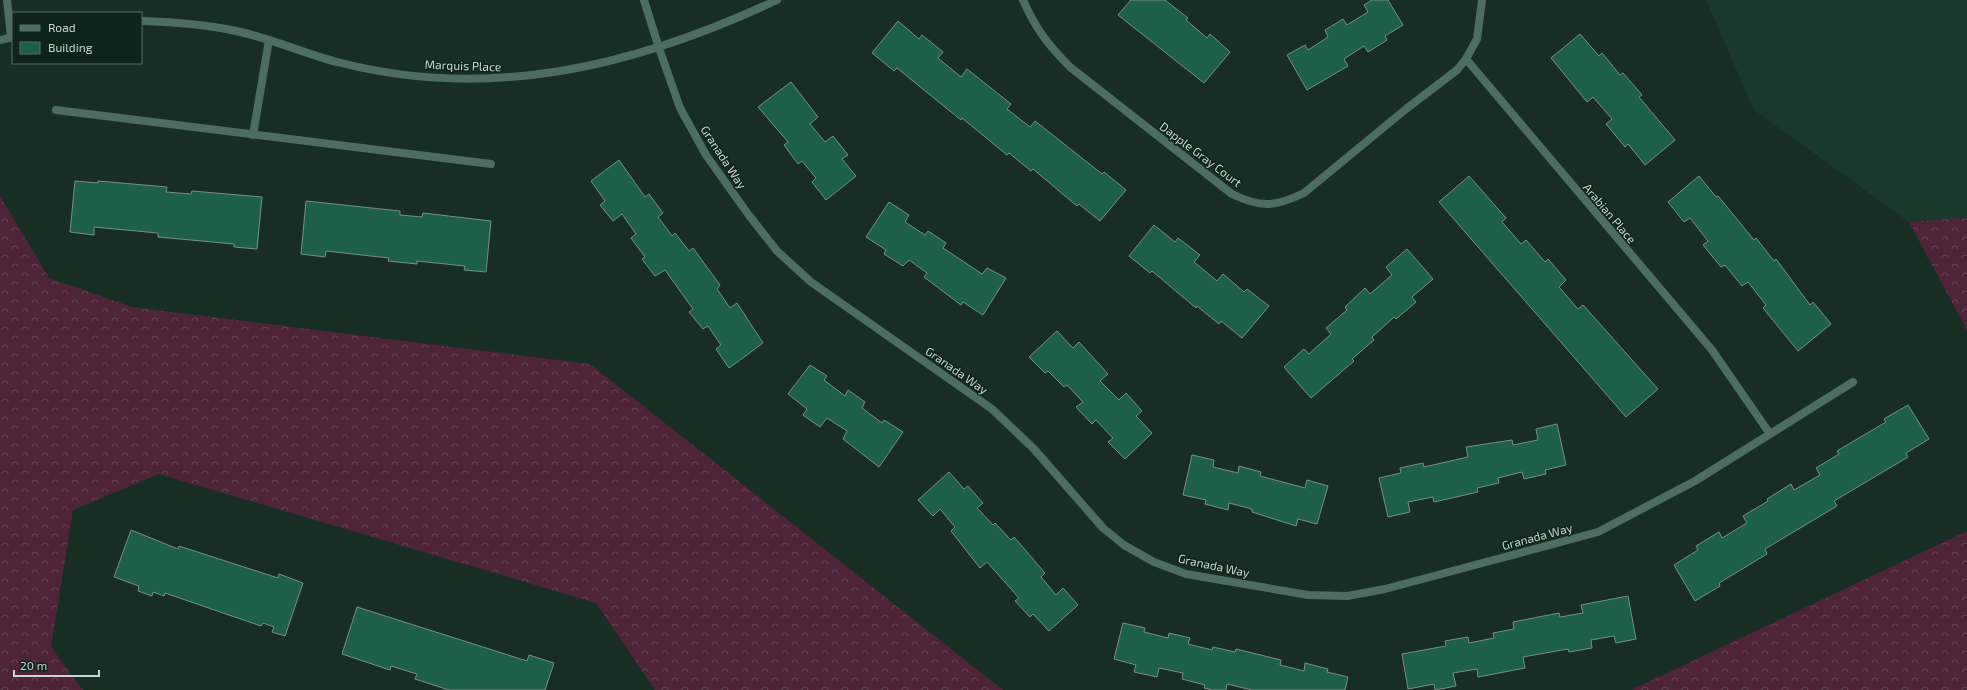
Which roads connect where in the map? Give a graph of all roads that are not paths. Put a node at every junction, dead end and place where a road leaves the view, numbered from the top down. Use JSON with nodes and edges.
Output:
{"nodes":[{"id":1,"x":7,"y":0,"type":"edge"},
{"id":2,"x":644,"y":0,"type":"edge"},
{"id":3,"x":777,"y":0,"type":"edge"},
{"id":4,"x":1023,"y":0,"type":"edge"},
{"id":5,"x":1482,"y":0,"type":"edge"},
{"id":6,"x":142,"y":21,"type":"edge"},
{"id":7,"x":12,"y":37,"type":"edge"},
{"id":8,"x":0,"y":40,"type":"edge"},
{"id":9,"x":269,"y":40,"type":"junction"},
{"id":10,"x":659,"y":48,"type":"junction"},
{"id":11,"x":1466,"y":59,"type":"junction"},
{"id":12,"x":56,"y":110,"type":"dead end"},
{"id":13,"x":253,"y":134,"type":"junction"},
{"id":14,"x":491,"y":164,"type":"dead end"},
{"id":15,"x":1853,"y":382,"type":"dead end"},
{"id":16,"x":1770,"y":434,"type":"junction"}],
"edges":[{"from":1,"to":7,"type":"street"},
{"from":2,"to":10,"type":"street","name":"Granada Way"},
{"from":3,"to":10,"type":"street","name":"Marquis Place"},
{"from":4,"to":11,"type":"street","name":"Dapple Gray Court"},
{"from":5,"to":11,"type":"street"},
{"from":6,"to":9,"type":"street","name":"Marquis Place"},
{"from":7,"to":8,"type":"street"},
{"from":9,"to":10,"type":"street","name":"Marquis Place"},
{"from":9,"to":13,"type":"street"},
{"from":10,"to":16,"type":"street","name":"Granada Way"},
{"from":11,"to":16,"type":"street","name":"Arabian Place"},
{"from":12,"to":13,"type":"street"},
{"from":13,"to":14,"type":"street"},
{"from":15,"to":16,"type":"street","name":"Granada Way"}]}
